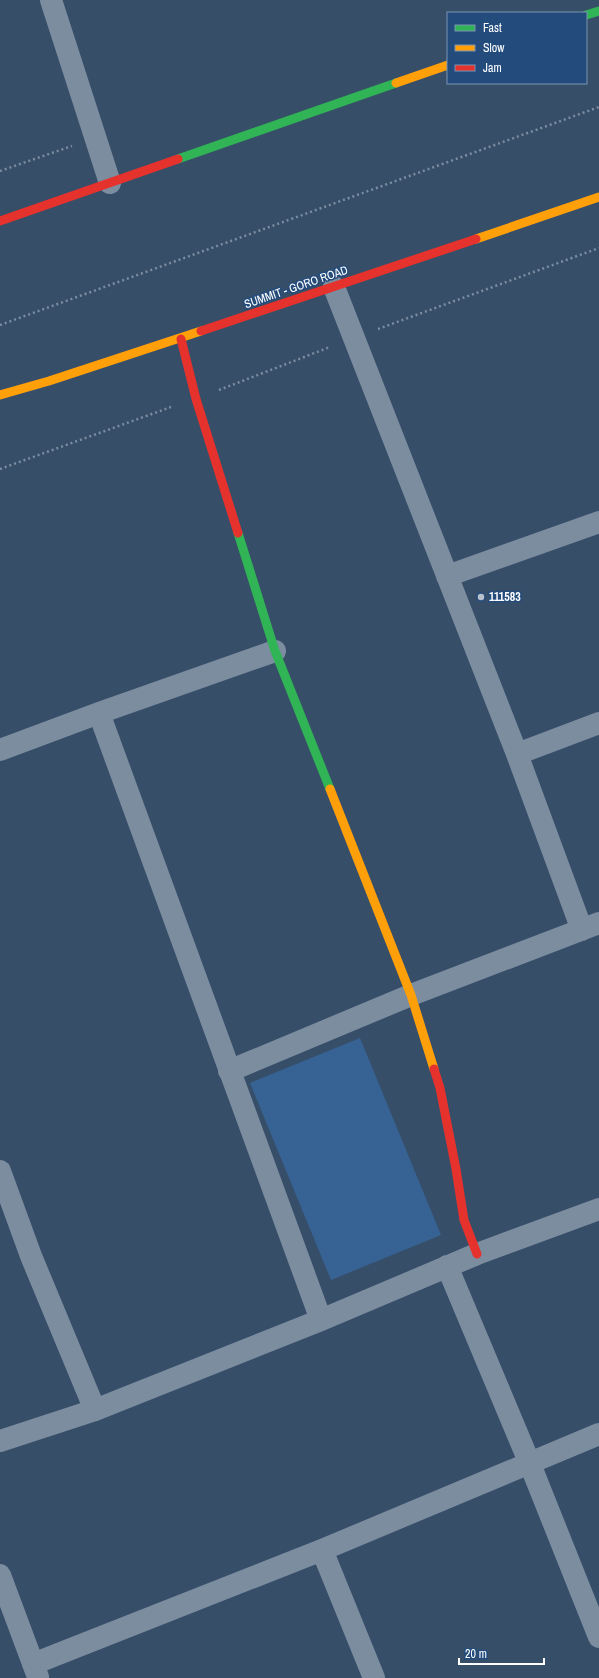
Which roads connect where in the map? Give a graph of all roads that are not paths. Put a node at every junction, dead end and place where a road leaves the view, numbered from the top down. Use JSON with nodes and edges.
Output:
{"nodes":[{"id":1,"x":51,"y":0,"type":"edge"},
{"id":2,"x":599,"y":11,"type":"edge"},
{"id":3,"x":587,"y":16,"type":"edge"},
{"id":4,"x":447,"y":65,"type":"edge"},
{"id":5,"x":110,"y":183,"type":"junction"},
{"id":6,"x":599,"y":197,"type":"edge"},
{"id":7,"x":0,"y":221,"type":"edge"},
{"id":8,"x":334,"y":287,"type":"junction"},
{"id":9,"x":181,"y":339,"type":"junction"},
{"id":10,"x":0,"y":396,"type":"edge"},
{"id":11,"x":599,"y":522,"type":"edge"},
{"id":12,"x":447,"y":576,"type":"junction"},
{"id":13,"x":275,"y":651,"type":"junction"},
{"id":14,"x":98,"y":713,"type":"junction"},
{"id":15,"x":599,"y":723,"type":"edge"},
{"id":16,"x":0,"y":750,"type":"edge"},
{"id":17,"x":517,"y":754,"type":"junction"},
{"id":18,"x":590,"y":926,"type":"edge"},
{"id":19,"x":410,"y":995,"type":"junction"},
{"id":20,"x":229,"y":1071,"type":"junction"},
{"id":21,"x":0,"y":1172,"type":"edge"},
{"id":22,"x":599,"y":1208,"type":"edge"},
{"id":23,"x":477,"y":1254,"type":"junction"},
{"id":24,"x":447,"y":1266,"type":"junction"},
{"id":25,"x":321,"y":1320,"type":"junction"},
{"id":26,"x":95,"y":1410,"type":"junction"},
{"id":27,"x":599,"y":1434,"type":"edge"},
{"id":28,"x":0,"y":1441,"type":"edge"},
{"id":29,"x":530,"y":1464,"type":"junction"},
{"id":30,"x":322,"y":1550,"type":"junction"},
{"id":31,"x":0,"y":1575,"type":"edge"},
{"id":32,"x":599,"y":1637,"type":"edge"},
{"id":33,"x":35,"y":1671,"type":"edge"},
{"id":34,"x":374,"y":1678,"type":"edge"}],
"edges":[{"from":1,"to":5,"type":"street"},
{"from":2,"to":3,"type":"main road"},
{"from":4,"to":5,"type":"main road"},
{"from":5,"to":7,"type":"main road"},
{"from":6,"to":8,"type":"main road","name":"SUMMIT - GORO ROAD"},
{"from":8,"to":9,"type":"main road","name":"SUMMIT - GORO ROAD"},
{"from":8,"to":12,"type":"street"},
{"from":9,"to":10,"type":"main road","name":"SUMMIT - GORO ROAD"},
{"from":9,"to":13,"type":"main road"},
{"from":11,"to":12,"type":"street"},
{"from":12,"to":17,"type":"street"},
{"from":13,"to":14,"type":"street"},
{"from":13,"to":19,"type":"main road"},
{"from":14,"to":16,"type":"street"},
{"from":14,"to":20,"type":"street"},
{"from":15,"to":17,"type":"street"},
{"from":17,"to":18,"type":"street"},
{"from":18,"to":19,"type":"street"},
{"from":19,"to":20,"type":"street"},
{"from":19,"to":23,"type":"main road"},
{"from":20,"to":25,"type":"street"},
{"from":21,"to":26,"type":"street"},
{"from":22,"to":23,"type":"street"},
{"from":23,"to":24,"type":"street"},
{"from":24,"to":25,"type":"street"},
{"from":24,"to":29,"type":"street"},
{"from":25,"to":26,"type":"street"},
{"from":26,"to":28,"type":"street"},
{"from":27,"to":29,"type":"street"},
{"from":29,"to":30,"type":"street"},
{"from":29,"to":32,"type":"street"},
{"from":30,"to":33,"type":"street"},
{"from":30,"to":34,"type":"street"},
{"from":31,"to":33,"type":"street"}]}
